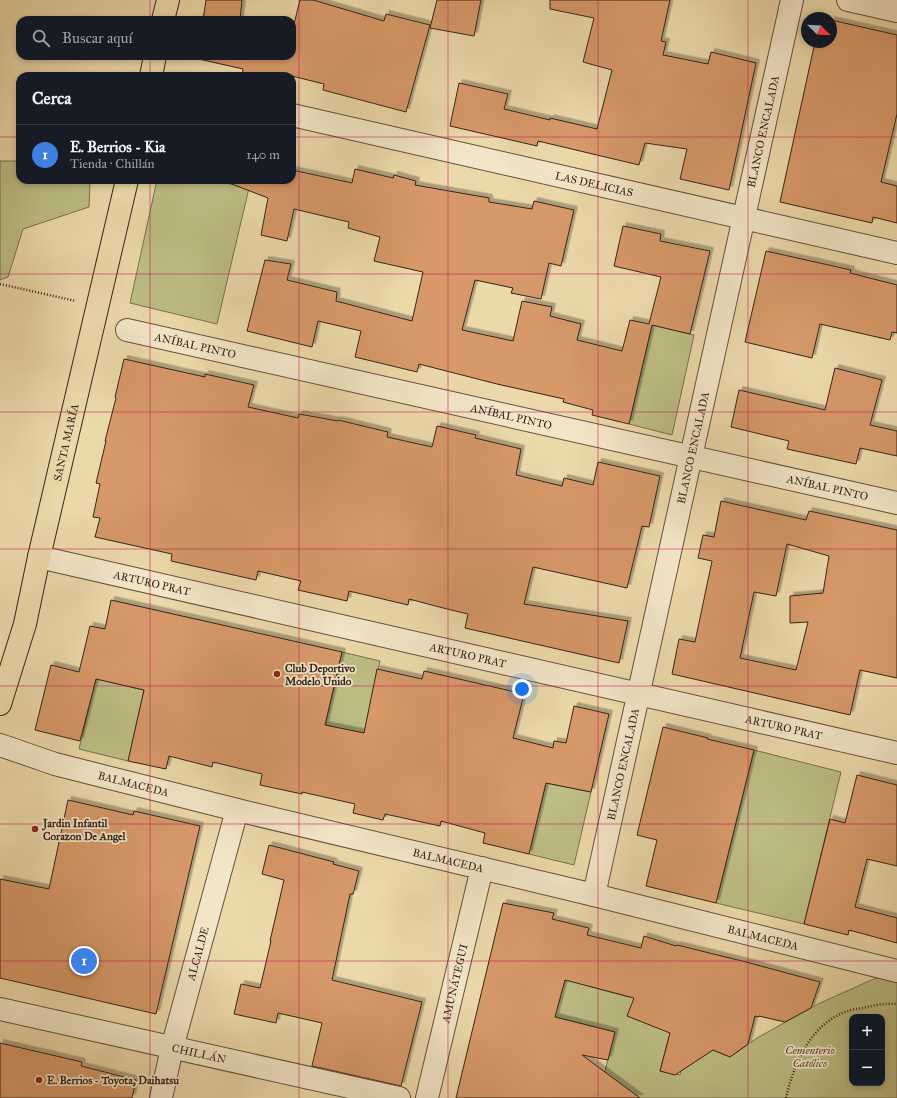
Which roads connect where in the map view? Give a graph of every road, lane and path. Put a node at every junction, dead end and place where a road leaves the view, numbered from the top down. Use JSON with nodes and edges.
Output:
{"nodes":[{"id":1,"x":168,"y":0,"type":"edge"},
{"id":2,"x":792,"y":0,"type":"edge"},
{"id":3,"x":848,"y":0,"type":"edge"},
{"id":4,"x":897,"y":11,"type":"edge"},
{"id":5,"x":164,"y":16,"type":"edge"},
{"id":6,"x":154,"y":60,"type":"edge"},
{"id":7,"x":152,"y":72,"type":"edge"},
{"id":8,"x":296,"y":116,"type":"edge"},
{"id":9,"x":126,"y":184,"type":"edge"},
{"id":10,"x":744,"y":218,"type":"junction"},
{"id":11,"x":897,"y":253,"type":"edge"},
{"id":12,"x":0,"y":284,"type":"edge"},
{"id":13,"x":76,"y":302,"type":"dead end"},
{"id":14,"x":127,"y":330,"type":"dead end"},
{"id":15,"x":690,"y":456,"type":"junction"},
{"id":16,"x":897,"y":503,"type":"edge"},
{"id":17,"x":39,"y":557,"type":"junction"},
{"id":18,"x":638,"y":694,"type":"junction"},
{"id":19,"x":0,"y":704,"type":"edge"},
{"id":20,"x":0,"y":745,"type":"edge"},
{"id":21,"x":897,"y":753,"type":"edge"},
{"id":22,"x":237,"y":810,"type":"junction"},
{"id":23,"x":482,"y":868,"type":"junction"},
{"id":24,"x":594,"y":895,"type":"junction"},
{"id":25,"x":897,"y":971,"type":"edge"},
{"id":26,"x":897,"y":1004,"type":"edge"},
{"id":27,"x":0,"y":1009,"type":"edge"},
{"id":28,"x":172,"y":1048,"type":"junction"},
{"id":29,"x":160,"y":1098,"type":"edge"},
{"id":30,"x":399,"y":1098,"type":"edge"},
{"id":31,"x":427,"y":1098,"type":"edge"},
{"id":32,"x":786,"y":1098,"type":"edge"}],
"edges":[{"from":1,"to":5,"type":"main road"},
{"from":2,"to":10,"type":"street","name":"BLANCO ENCALADA"},
{"from":3,"to":4,"type":"street"},
{"from":6,"to":7,"type":"main road"},
{"from":8,"to":10,"type":"street","name":"LAS DELICIAS"},
{"from":9,"to":17,"type":"main road","name":"SANTA MARÍA"},
{"from":10,"to":11,"type":"street","name":"LAS DELICIAS"},
{"from":10,"to":15,"type":"street","name":"BLANCO ENCALADA"},
{"from":12,"to":13,"type":"path"},
{"from":14,"to":15,"type":"street","name":"ANÍBAL PINTO"},
{"from":15,"to":16,"type":"street","name":"ANÍBAL PINTO"},
{"from":15,"to":18,"type":"street","name":"BLANCO ENCALADA"},
{"from":17,"to":18,"type":"street","name":"ARTURO PRAT"},
{"from":17,"to":19,"type":"main road","name":"SANTA MARÍA"},
{"from":18,"to":21,"type":"street","name":"ARTURO PRAT"},
{"from":18,"to":24,"type":"street","name":"BLANCO ENCALADA"},
{"from":20,"to":22,"type":"street","name":"BALMACEDA"},
{"from":22,"to":23,"type":"street","name":"BALMACEDA"},
{"from":22,"to":28,"type":"street","name":"ALCALDE"},
{"from":23,"to":24,"type":"street","name":"BALMACEDA"},
{"from":23,"to":31,"type":"street","name":"AMUNÁTEGUI"},
{"from":24,"to":25,"type":"street","name":"BALMACEDA"},
{"from":26,"to":32,"type":"path"},
{"from":27,"to":28,"type":"street","name":"CHILLÁN"},
{"from":28,"to":29,"type":"street","name":"ALCALDE"},
{"from":28,"to":30,"type":"street","name":"CHILLÁN"}]}
